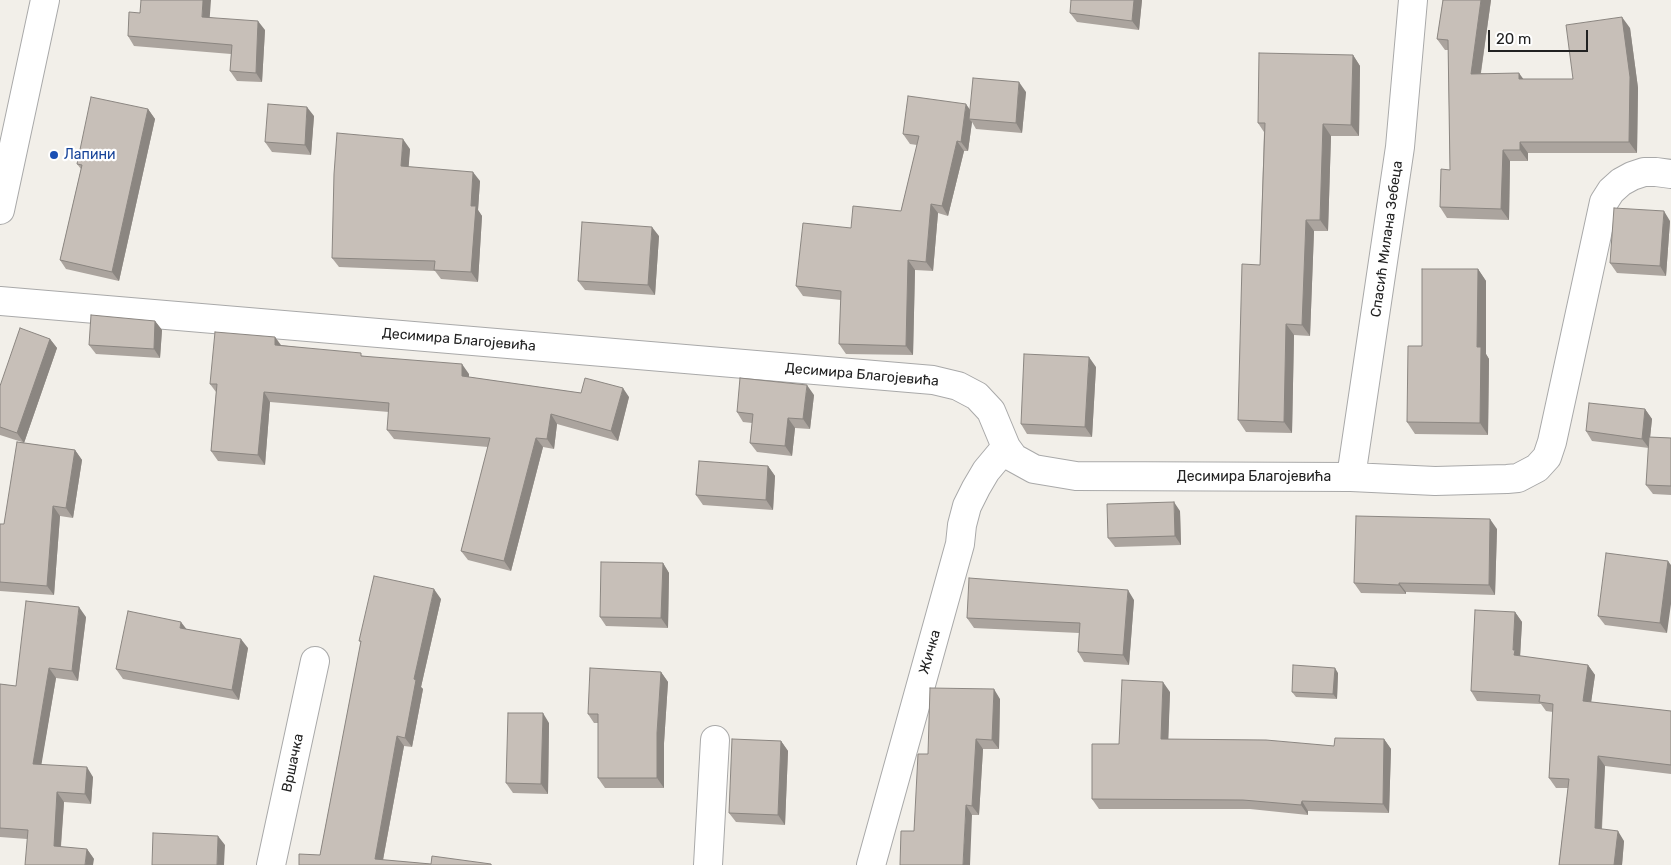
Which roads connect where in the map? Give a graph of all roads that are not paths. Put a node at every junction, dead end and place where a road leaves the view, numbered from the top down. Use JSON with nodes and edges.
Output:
{"nodes":[{"id":1,"x":45,"y":0,"type":"edge"},
{"id":2,"x":1413,"y":0,"type":"edge"},
{"id":3,"x":1671,"y":174,"type":"edge"},
{"id":4,"x":0,"y":210,"type":"edge"},
{"id":5,"x":0,"y":302,"type":"edge"},
{"id":6,"x":1006,"y":447,"type":"junction"},
{"id":7,"x":1351,"y":477,"type":"junction"},
{"id":8,"x":315,"y":661,"type":"dead end"},
{"id":9,"x":715,"y":740,"type":"dead end"},
{"id":10,"x":271,"y":865,"type":"edge"},
{"id":11,"x":708,"y":865,"type":"edge"},
{"id":12,"x":871,"y":865,"type":"edge"}],
"edges":[{"from":1,"to":4,"type":"street"},
{"from":2,"to":7,"type":"street","name":"Спасић Милана Зебеца"},
{"from":3,"to":7,"type":"street","name":"Десимира Благојевића"},
{"from":5,"to":6,"type":"street","name":"Десимира Благојевића"},
{"from":6,"to":7,"type":"street","name":"Десимира Благојевића"},
{"from":6,"to":12,"type":"street","name":"Жичка"},
{"from":8,"to":10,"type":"street","name":"Вршачка"},
{"from":9,"to":11,"type":"street"}]}
